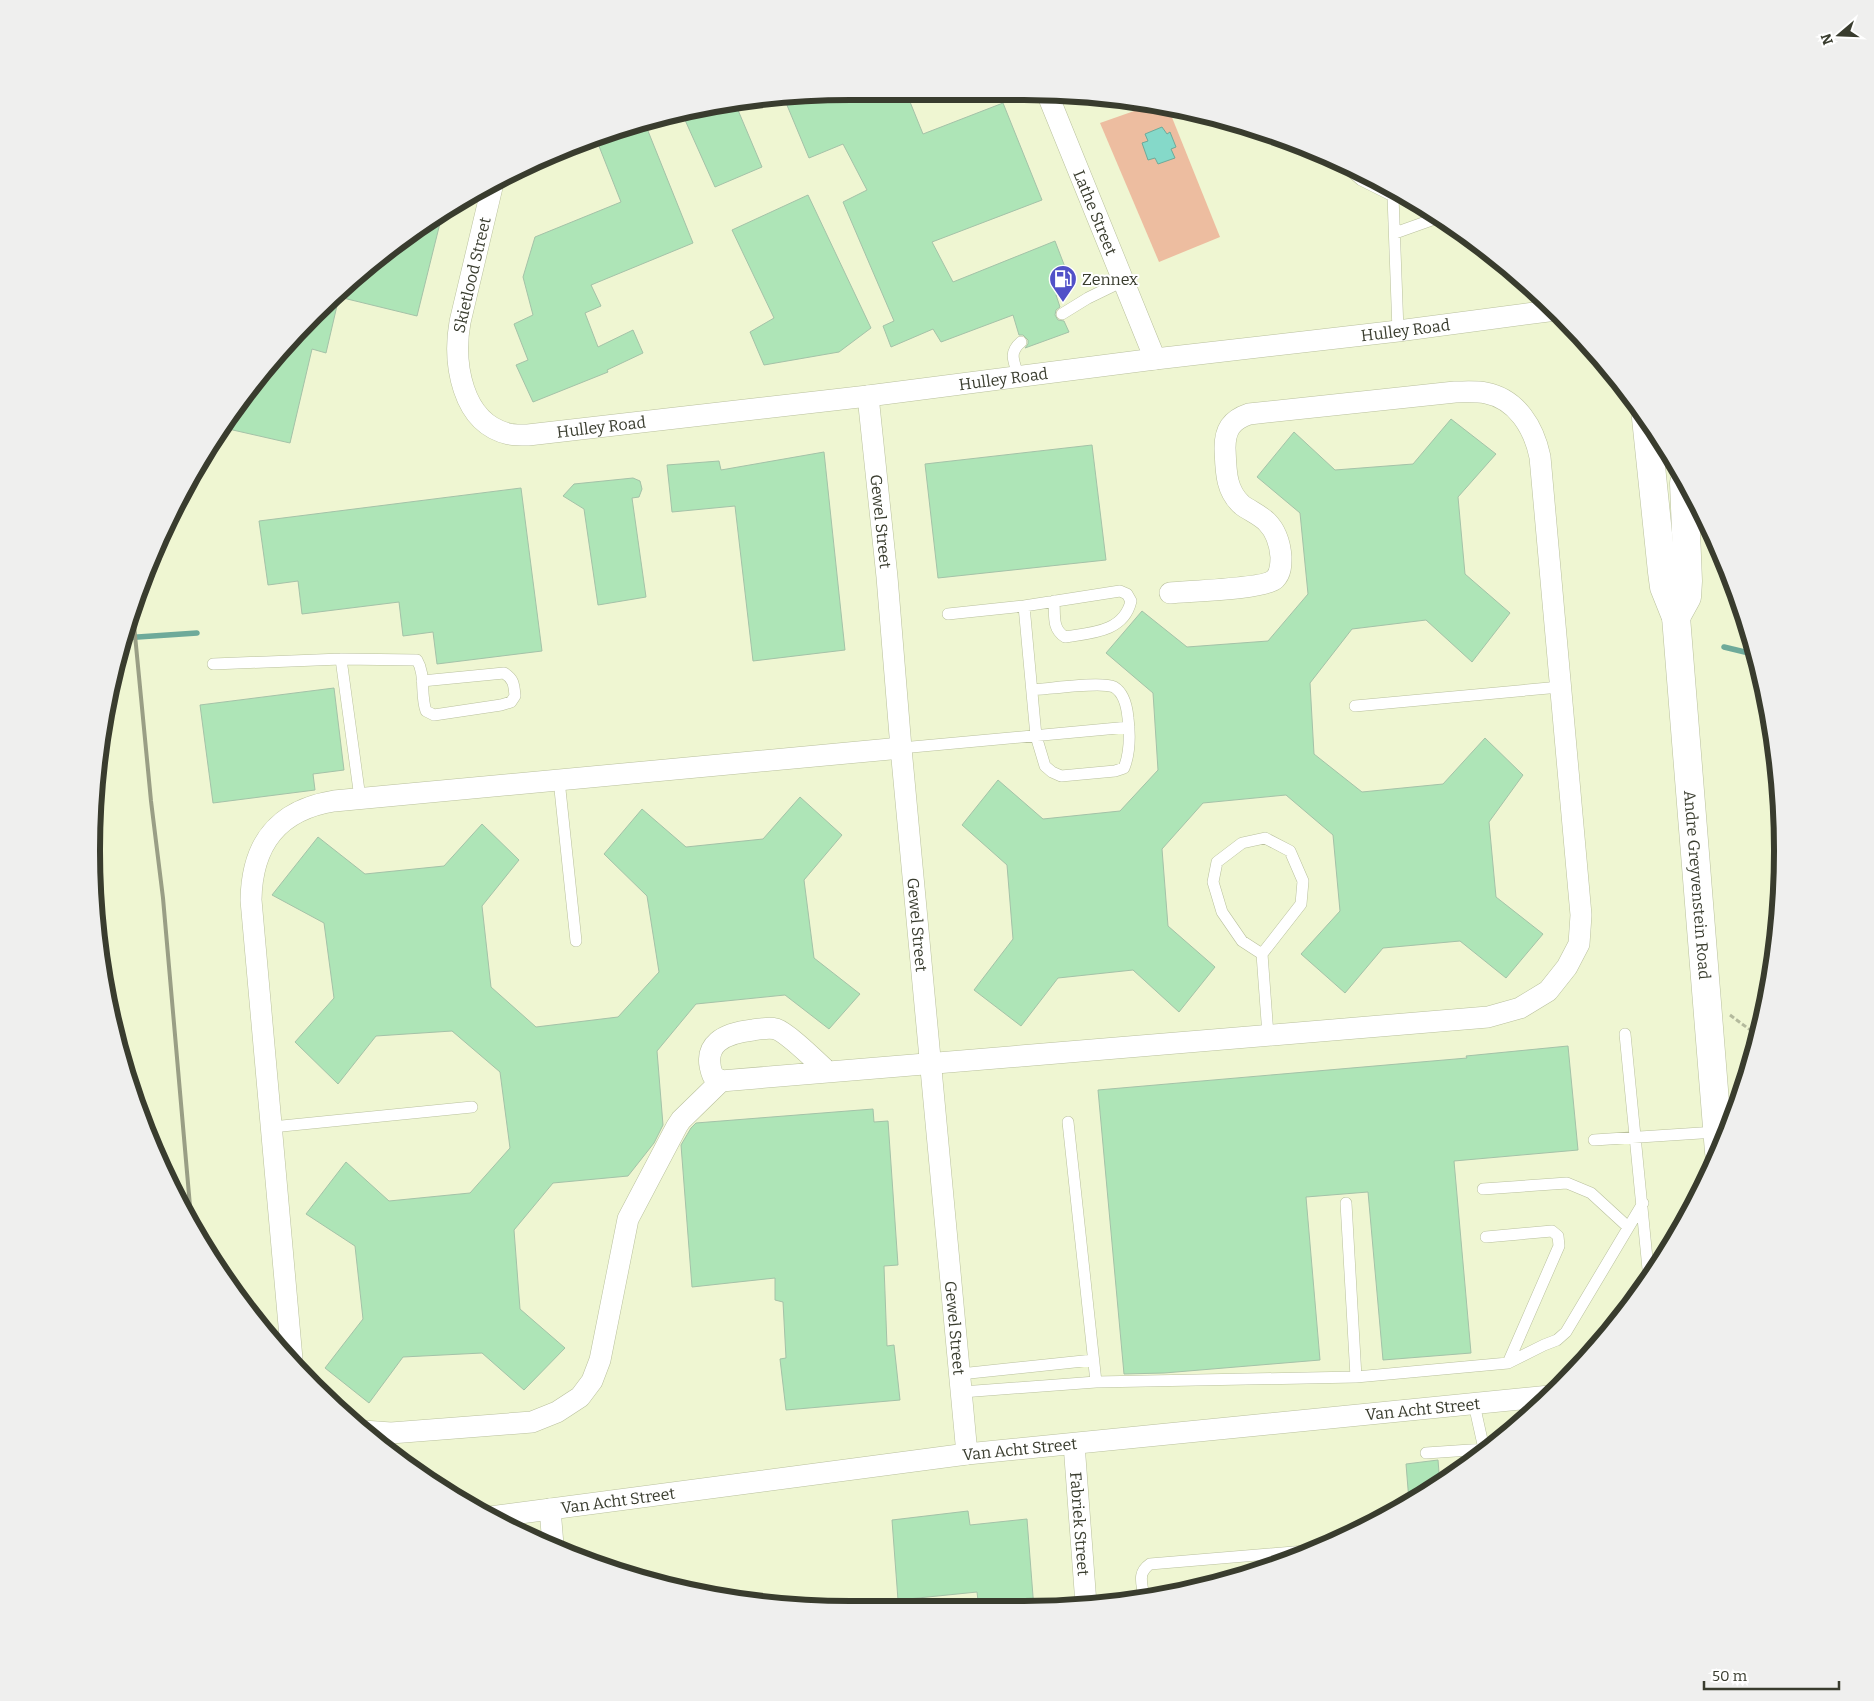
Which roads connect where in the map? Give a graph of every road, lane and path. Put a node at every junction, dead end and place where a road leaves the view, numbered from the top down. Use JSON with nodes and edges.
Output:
{"nodes":[{"id":1,"x":1050,"y":101,"type":"edge"},
{"id":2,"x":491,"y":192,"type":"edge"},
{"id":3,"x":1392,"y":197,"type":"edge"},
{"id":4,"x":1430,"y":220,"type":"edge"},
{"id":5,"x":1395,"y":233,"type":"junction"},
{"id":6,"x":1123,"y":281,"type":"junction"},
{"id":7,"x":1545,"y":311,"type":"edge"},
{"id":8,"x":1062,"y":314,"type":"dead end"},
{"id":9,"x":1398,"y":331,"type":"junction"},
{"id":10,"x":1021,"y":342,"type":"dead end"},
{"id":11,"x":1156,"y":359,"type":"junction"},
{"id":12,"x":1019,"y":377,"type":"junction"},
{"id":13,"x":467,"y":396,"type":"joint"},
{"id":14,"x":868,"y":396,"type":"junction"},
{"id":15,"x":1648,"y":433,"type":"edge"},
{"id":16,"x":1685,"y":496,"type":"edge"},
{"id":17,"x":1170,"y":593,"type":"dead end"},
{"id":18,"x":1054,"y":602,"type":"junction"},
{"id":19,"x":1024,"y":606,"type":"junction"},
{"id":20,"x":948,"y":614,"type":"dead end"},
{"id":21,"x":1676,"y":616,"type":"junction"},
{"id":22,"x":341,"y":659,"type":"junction"},
{"id":23,"x":212,"y":664,"type":"dead end"},
{"id":24,"x":422,"y":681,"type":"junction"},
{"id":25,"x":1560,"y":687,"type":"junction"},
{"id":26,"x":1032,"y":690,"type":"junction"},
{"id":27,"x":1356,"y":706,"type":"dead end"},
{"id":28,"x":1129,"y":728,"type":"junction"},
{"id":29,"x":1036,"y":736,"type":"junction"},
{"id":30,"x":901,"y":748,"type":"junction"},
{"id":31,"x":559,"y":780,"type":"junction"},
{"id":32,"x":360,"y":798,"type":"junction"},
{"id":33,"x":576,"y":941,"type":"dead end"},
{"id":34,"x":1262,"y":954,"type":"junction"},
{"id":35,"x":1625,"y":1034,"type":"dead end"},
{"id":36,"x":1268,"y":1035,"type":"junction"},
{"id":37,"x":930,"y":1062,"type":"junction"},
{"id":38,"x":828,"y":1072,"type":"junction"},
{"id":39,"x":721,"y":1082,"type":"junction"},
{"id":40,"x":472,"y":1107,"type":"dead end"},
{"id":41,"x":1068,"y":1122,"type":"dead end"},
{"id":42,"x":272,"y":1127,"type":"junction"},
{"id":43,"x":1636,"y":1138,"type":"junction"},
{"id":44,"x":1717,"y":1139,"type":"edge"},
{"id":45,"x":1594,"y":1140,"type":"dead end"},
{"id":46,"x":1715,"y":1142,"type":"edge"},
{"id":47,"x":1484,"y":1189,"type":"dead end"},
{"id":48,"x":1346,"y":1203,"type":"dead end"},
{"id":49,"x":1643,"y":1203,"type":"junction"},
{"id":50,"x":1628,"y":1228,"type":"junction"},
{"id":51,"x":1486,"y":1237,"type":"dead end"},
{"id":52,"x":1648,"y":1267,"type":"edge"},
{"id":53,"x":291,"y":1351,"type":"edge"},
{"id":54,"x":1094,"y":1360,"type":"junction"},
{"id":55,"x":1508,"y":1363,"type":"junction"},
{"id":56,"x":1356,"y":1377,"type":"junction"},
{"id":57,"x":1096,"y":1382,"type":"junction"},
{"id":58,"x":961,"y":1383,"type":"junction"},
{"id":59,"x":1537,"y":1397,"type":"edge"},
{"id":60,"x":1474,"y":1404,"type":"junction"},
{"id":61,"x":377,"y":1432,"type":"edge"},
{"id":62,"x":1074,"y":1444,"type":"junction"},
{"id":63,"x":1483,"y":1444,"type":"edge"},
{"id":64,"x":1475,"y":1450,"type":"edge"},
{"id":65,"x":1426,"y":1453,"type":"dead end"},
{"id":66,"x":967,"y":1454,"type":"junction"},
{"id":67,"x":550,"y":1509,"type":"junction"},
{"id":68,"x":503,"y":1515,"type":"edge"},
{"id":69,"x":553,"y":1539,"type":"edge"},
{"id":70,"x":1288,"y":1552,"type":"edge"},
{"id":71,"x":1143,"y":1591,"type":"edge"},
{"id":72,"x":1086,"y":1598,"type":"edge"}],
"edges":[{"from":1,"to":6,"type":"street","name":"Lathe Street"},
{"from":2,"to":13,"type":"street","name":"Skietlood Street"},
{"from":3,"to":5,"type":"lane"},
{"from":4,"to":5,"type":"lane"},
{"from":5,"to":9,"type":"lane"},
{"from":6,"to":8,"type":"lane"},
{"from":6,"to":11,"type":"street","name":"Lathe Street"},
{"from":7,"to":9,"type":"street","name":"Hulley Road"},
{"from":9,"to":11,"type":"street","name":"Hulley Road"},
{"from":10,"to":12,"type":"lane"},
{"from":11,"to":12,"type":"street","name":"Hulley Road"},
{"from":12,"to":14,"type":"street","name":"Hulley Road"},
{"from":13,"to":14,"type":"street","name":"Hulley Road"},
{"from":14,"to":30,"type":"street","name":"Gewel Street"},
{"from":15,"to":21,"type":"main road","name":"Andre Greyvenstein Road"},
{"from":16,"to":21,"type":"main road"},
{"from":17,"to":25,"type":"street"},
{"from":18,"to":18,"type":"lane"},
{"from":18,"to":19,"type":"lane"},
{"from":19,"to":20,"type":"lane"},
{"from":19,"to":26,"type":"lane"},
{"from":21,"to":44,"type":"main road","name":"Andre Greyvenstein Road"},
{"from":22,"to":23,"type":"lane"},
{"from":22,"to":24,"type":"lane"},
{"from":22,"to":32,"type":"lane"},
{"from":24,"to":24,"type":"lane"},
{"from":25,"to":27,"type":"lane"},
{"from":25,"to":36,"type":"street"},
{"from":26,"to":28,"type":"lane"},
{"from":26,"to":29,"type":"lane"},
{"from":28,"to":29,"type":"lane"},
{"from":28,"to":29,"type":"lane"},
{"from":29,"to":30,"type":"lane"},
{"from":30,"to":31,"type":"street"},
{"from":30,"to":37,"type":"street","name":"Gewel Street"},
{"from":31,"to":32,"type":"street"},
{"from":31,"to":33,"type":"lane"},
{"from":32,"to":42,"type":"street"},
{"from":34,"to":34,"type":"lane"},
{"from":34,"to":36,"type":"lane"},
{"from":35,"to":43,"type":"lane"},
{"from":36,"to":37,"type":"street"},
{"from":37,"to":38,"type":"street"},
{"from":37,"to":58,"type":"street","name":"Gewel Street"},
{"from":38,"to":39,"type":"street"},
{"from":38,"to":39,"type":"street"},
{"from":39,"to":61,"type":"street"},
{"from":40,"to":42,"type":"lane"},
{"from":41,"to":54,"type":"lane"},
{"from":42,"to":53,"type":"street"},
{"from":43,"to":45,"type":"lane"},
{"from":43,"to":46,"type":"lane"},
{"from":43,"to":49,"type":"lane"},
{"from":47,"to":50,"type":"lane"},
{"from":48,"to":56,"type":"lane"},
{"from":49,"to":50,"type":"lane"},
{"from":49,"to":52,"type":"lane"},
{"from":50,"to":55,"type":"lane"},
{"from":51,"to":55,"type":"lane"},
{"from":54,"to":57,"type":"lane"},
{"from":54,"to":58,"type":"lane"},
{"from":55,"to":56,"type":"lane"},
{"from":56,"to":57,"type":"lane"},
{"from":57,"to":58,"type":"lane"},
{"from":58,"to":66,"type":"street","name":"Gewel Street"},
{"from":59,"to":60,"type":"street","name":"Van Acht Street"},
{"from":60,"to":62,"type":"street","name":"Van Acht Street"},
{"from":60,"to":63,"type":"lane"},
{"from":62,"to":66,"type":"street","name":"Van Acht Street"},
{"from":62,"to":72,"type":"street","name":"Fabriek Street"},
{"from":64,"to":65,"type":"lane"},
{"from":66,"to":67,"type":"street","name":"Van Acht Street"},
{"from":67,"to":68,"type":"street","name":"Van Acht Street"},
{"from":67,"to":69,"type":"street"},
{"from":70,"to":71,"type":"lane"}]}
